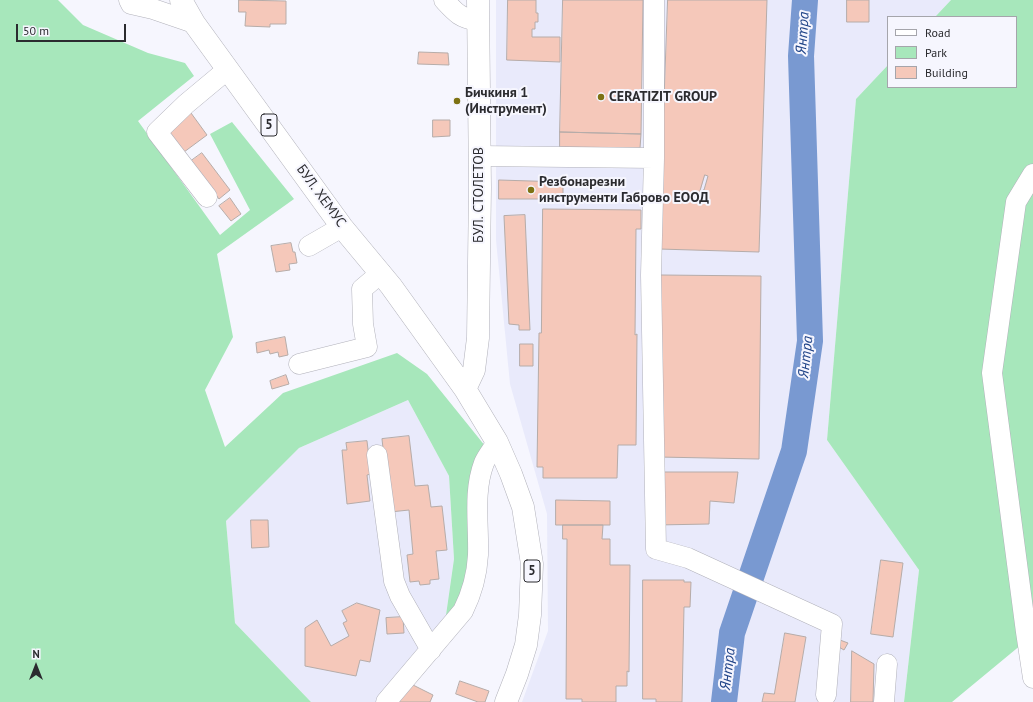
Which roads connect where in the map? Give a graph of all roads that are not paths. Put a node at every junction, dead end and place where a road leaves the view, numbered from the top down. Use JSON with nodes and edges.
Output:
{"nodes":[{"id":1,"x":129,"y":0,"type":"edge"},
{"id":2,"x":181,"y":0,"type":"edge"},
{"id":3,"x":444,"y":0,"type":"edge"},
{"id":4,"x":654,"y":0,"type":"edge"},
{"id":5,"x":478,"y":10,"type":"edge"},
{"id":6,"x":194,"y":23,"type":"junction"},
{"id":7,"x":228,"y":69,"type":"junction"},
{"id":8,"x":480,"y":156,"type":"junction"},
{"id":9,"x":654,"y":158,"type":"junction"},
{"id":10,"x":1033,"y":174,"type":"edge"},
{"id":11,"x":207,"y":197,"type":"dead end"},
{"id":12,"x":342,"y":227,"type":"junction"},
{"id":13,"x":309,"y":246,"type":"dead end"},
{"id":14,"x":381,"y":274,"type":"junction"},
{"id":15,"x":299,"y":364,"type":"dead end"},
{"id":16,"x":465,"y":389,"type":"junction"},
{"id":17,"x":497,"y":442,"type":"junction"},
{"id":18,"x":377,"y":455,"type":"dead end"},
{"id":19,"x":431,"y":650,"type":"junction"},
{"id":20,"x":887,"y":664,"type":"dead end"},
{"id":21,"x":1033,"y":678,"type":"edge"},
{"id":22,"x":826,"y":696,"type":"dead end"},
{"id":23,"x":386,"y":702,"type":"edge"},
{"id":24,"x":506,"y":702,"type":"edge"},
{"id":25,"x":884,"y":702,"type":"edge"}],
"edges":[{"from":1,"to":6,"type":"street"},
{"from":2,"to":6,"type":"main road","name":"БУЛ. ХЕМУС","number":"5"},
{"from":3,"to":5,"type":"street"},
{"from":4,"to":9,"type":"street"},
{"from":5,"to":8,"type":"main road","name":"БУЛ. СТОЛЕТОВ"},
{"from":6,"to":7,"type":"main road","name":"БУЛ. ХЕМУС","number":"5"},
{"from":7,"to":11,"type":"street"},
{"from":7,"to":12,"type":"main road","name":"БУЛ. ХЕМУС","number":"5"},
{"from":8,"to":9,"type":"street"},
{"from":8,"to":16,"type":"main road","name":"БУЛ. СТОЛЕТОВ"},
{"from":9,"to":22,"type":"street"},
{"from":10,"to":21,"type":"street"},
{"from":12,"to":13,"type":"street"},
{"from":12,"to":14,"type":"main road","name":"БУЛ. ХЕМУС","number":"5"},
{"from":14,"to":15,"type":"street"},
{"from":14,"to":16,"type":"main road","name":"БУЛ. ХЕМУС","number":"5"},
{"from":16,"to":17,"type":"main road","number":"5"},
{"from":17,"to":19,"type":"street"},
{"from":17,"to":24,"type":"main road","number":"5"},
{"from":18,"to":19,"type":"street"},
{"from":19,"to":23,"type":"street"},
{"from":20,"to":25,"type":"street"}]}
